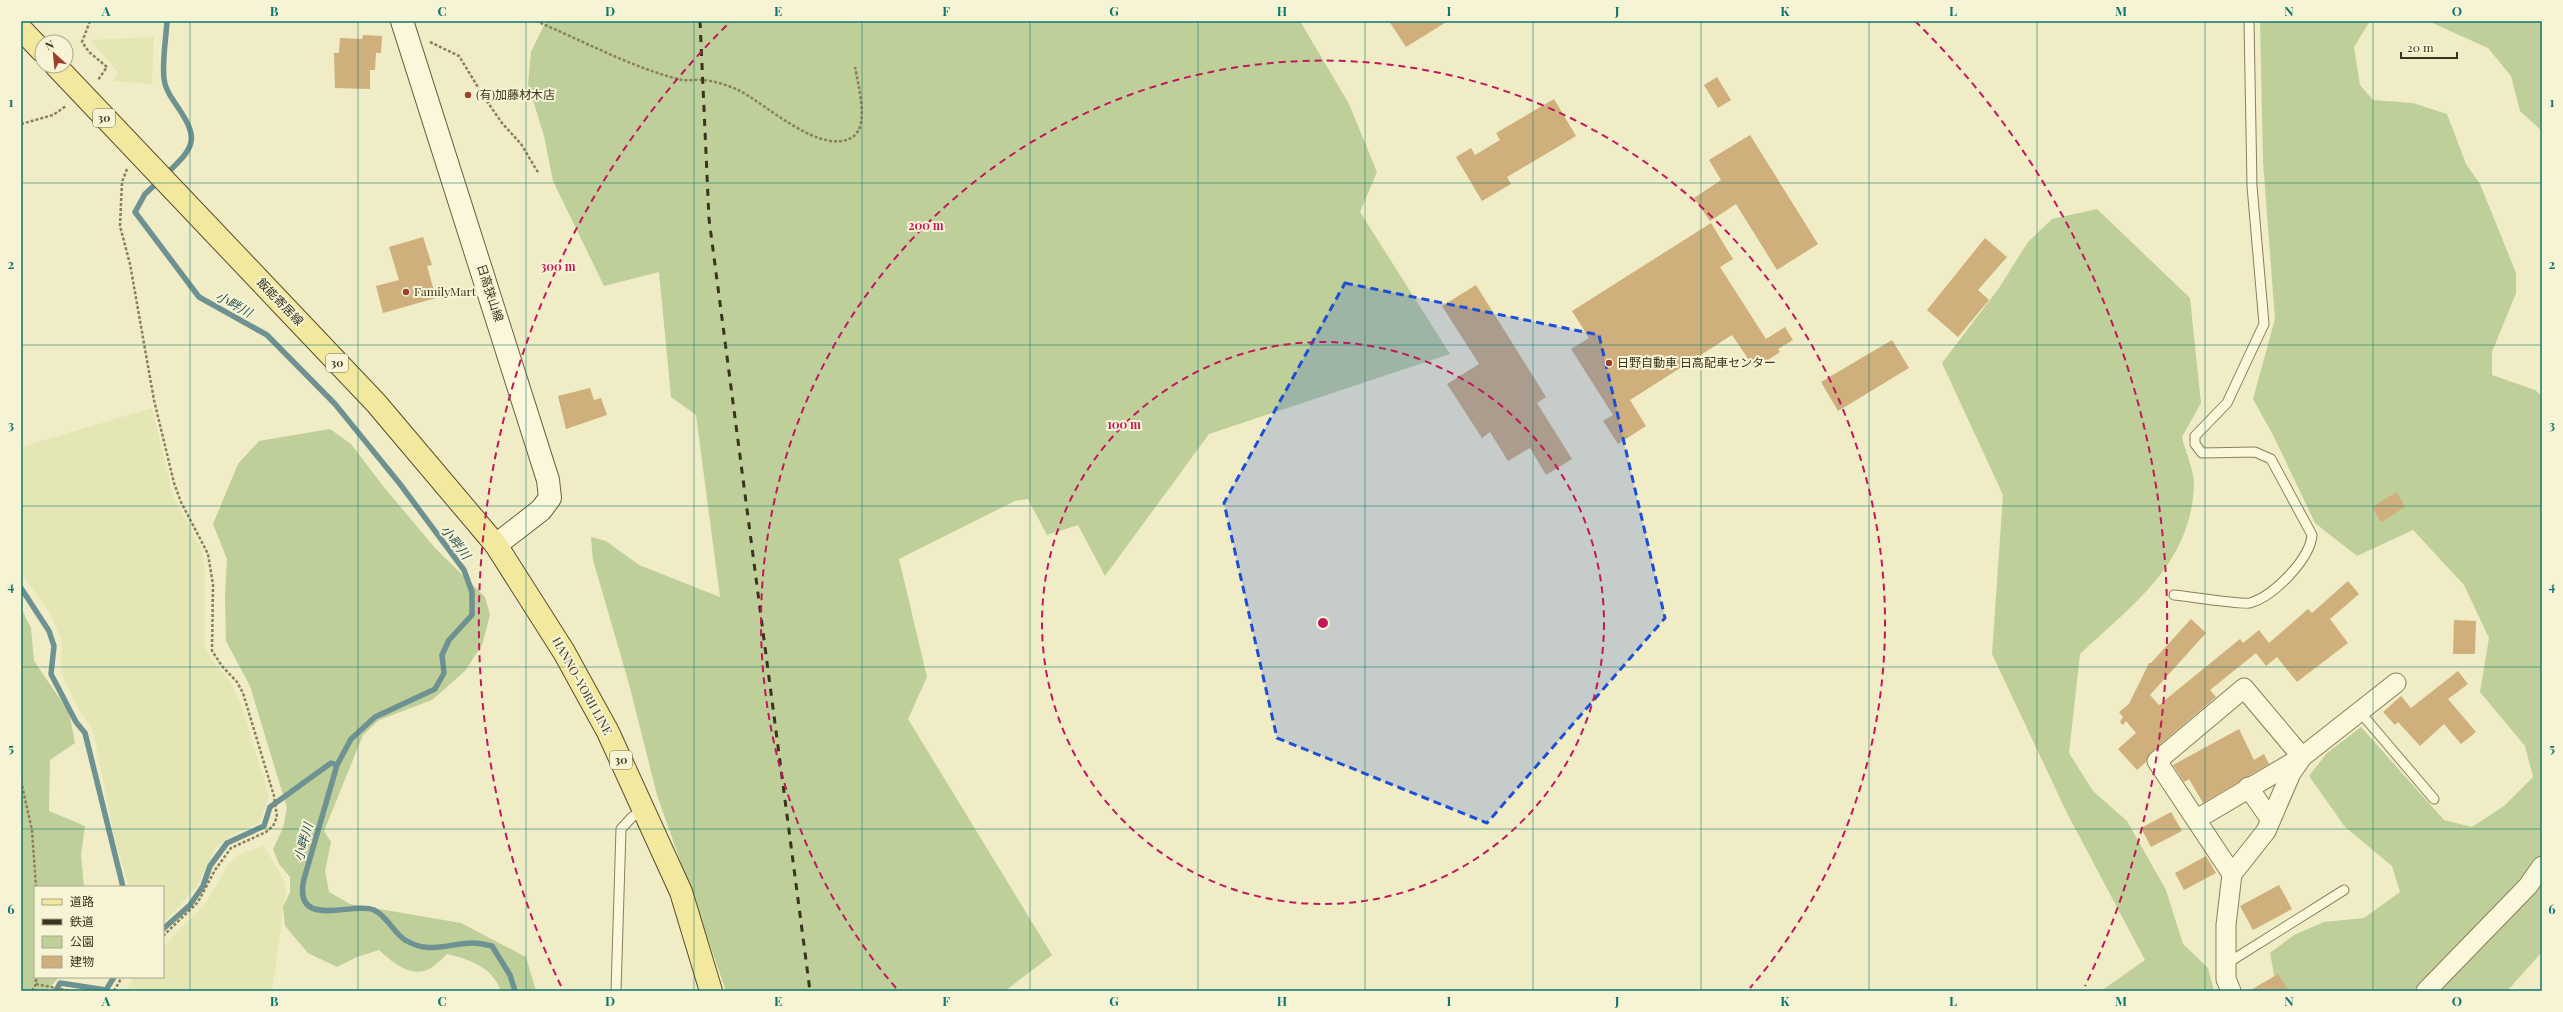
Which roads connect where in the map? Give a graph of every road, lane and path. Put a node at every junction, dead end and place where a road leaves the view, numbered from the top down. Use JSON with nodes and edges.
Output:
{"nodes":[{"id":1,"x":402,"y":21,"type":"edge"},
{"id":2,"x":536,"y":21,"type":"edge"},
{"id":3,"x":2249,"y":21,"type":"edge"},
{"id":4,"x":21,"y":29,"type":"edge"},
{"id":5,"x":409,"y":42,"type":"junction"},
{"id":6,"x":34,"y":43,"type":"edge"},
{"id":7,"x":855,"y":67,"type":"dead end"},
{"id":8,"x":63,"y":74,"type":"edge"},
{"id":9,"x":138,"y":154,"type":"junction"},
{"id":10,"x":539,"y":174,"type":"dead end"},
{"id":11,"x":496,"y":546,"type":"junction"},
{"id":12,"x":2174,"y":595,"type":"dead end"},
{"id":13,"x":2396,"y":683,"type":"dead end"},
{"id":14,"x":2360,"y":712,"type":"junction"},
{"id":15,"x":2302,"y":757,"type":"junction"},
{"id":16,"x":21,"y":781,"type":"edge"},
{"id":17,"x":2248,"y":787,"type":"junction"},
{"id":18,"x":2434,"y":800,"type":"dead end"},
{"id":19,"x":645,"y":810,"type":"junction"},
{"id":20,"x":2197,"y":819,"type":"junction"},
{"id":21,"x":2271,"y":820,"type":"junction"},
{"id":22,"x":2542,"y":866,"type":"edge"},
{"id":23,"x":2232,"y":874,"type":"junction"},
{"id":24,"x":36,"y":886,"type":"edge"},
{"id":25,"x":2344,"y":890,"type":"dead end"},
{"id":26,"x":164,"y":935,"type":"edge"},
{"id":27,"x":2226,"y":964,"type":"junction"},
{"id":28,"x":36,"y":978,"type":"edge"},
{"id":29,"x":121,"y":978,"type":"edge"},
{"id":30,"x":36,"y":984,"type":"junction"},
{"id":31,"x":32,"y":991,"type":"edge"},
{"id":32,"x":70,"y":991,"type":"edge"},
{"id":33,"x":114,"y":991,"type":"edge"},
{"id":34,"x":616,"y":991,"type":"edge"},
{"id":35,"x":711,"y":991,"type":"edge"},
{"id":36,"x":2231,"y":991,"type":"edge"},
{"id":37,"x":2426,"y":991,"type":"edge"}],
"edges":[{"from":1,"to":5,"type":"main road","name":"日高狭山線"},
{"from":2,"to":7,"type":"path"},
{"from":3,"to":12,"type":"lane"},
{"from":4,"to":6,"type":"main road"},
{"from":5,"to":10,"type":"path"},
{"from":5,"to":11,"type":"main road","name":"日高狭山線"},
{"from":8,"to":9,"type":"main road","name":"飯能寄居線","number":"30"},
{"from":9,"to":11,"type":"main road","name":"飯能寄居線","number":"30"},
{"from":9,"to":26,"type":"path"},
{"from":11,"to":19,"type":"main road","name":"HANNO-YORII LINE","number":"30"},
{"from":13,"to":14,"type":"street"},
{"from":14,"to":15,"type":"street"},
{"from":14,"to":18,"type":"lane"},
{"from":15,"to":17,"type":"street"},
{"from":15,"to":20,"type":"street"},
{"from":15,"to":21,"type":"street"},
{"from":16,"to":24,"type":"path"},
{"from":17,"to":20,"type":"street"},
{"from":17,"to":21,"type":"street"},
{"from":19,"to":34,"type":"lane"},
{"from":19,"to":35,"type":"main road","name":"HANNO-YORII LINE","number":"30"},
{"from":20,"to":23,"type":"street"},
{"from":21,"to":23,"type":"street"},
{"from":22,"to":37,"type":"street"},
{"from":23,"to":27,"type":"street"},
{"from":25,"to":27,"type":"lane"},
{"from":27,"to":36,"type":"street"},
{"from":28,"to":30,"type":"path"},
{"from":29,"to":33,"type":"path"},
{"from":30,"to":31,"type":"path"},
{"from":30,"to":32,"type":"path"}]}
